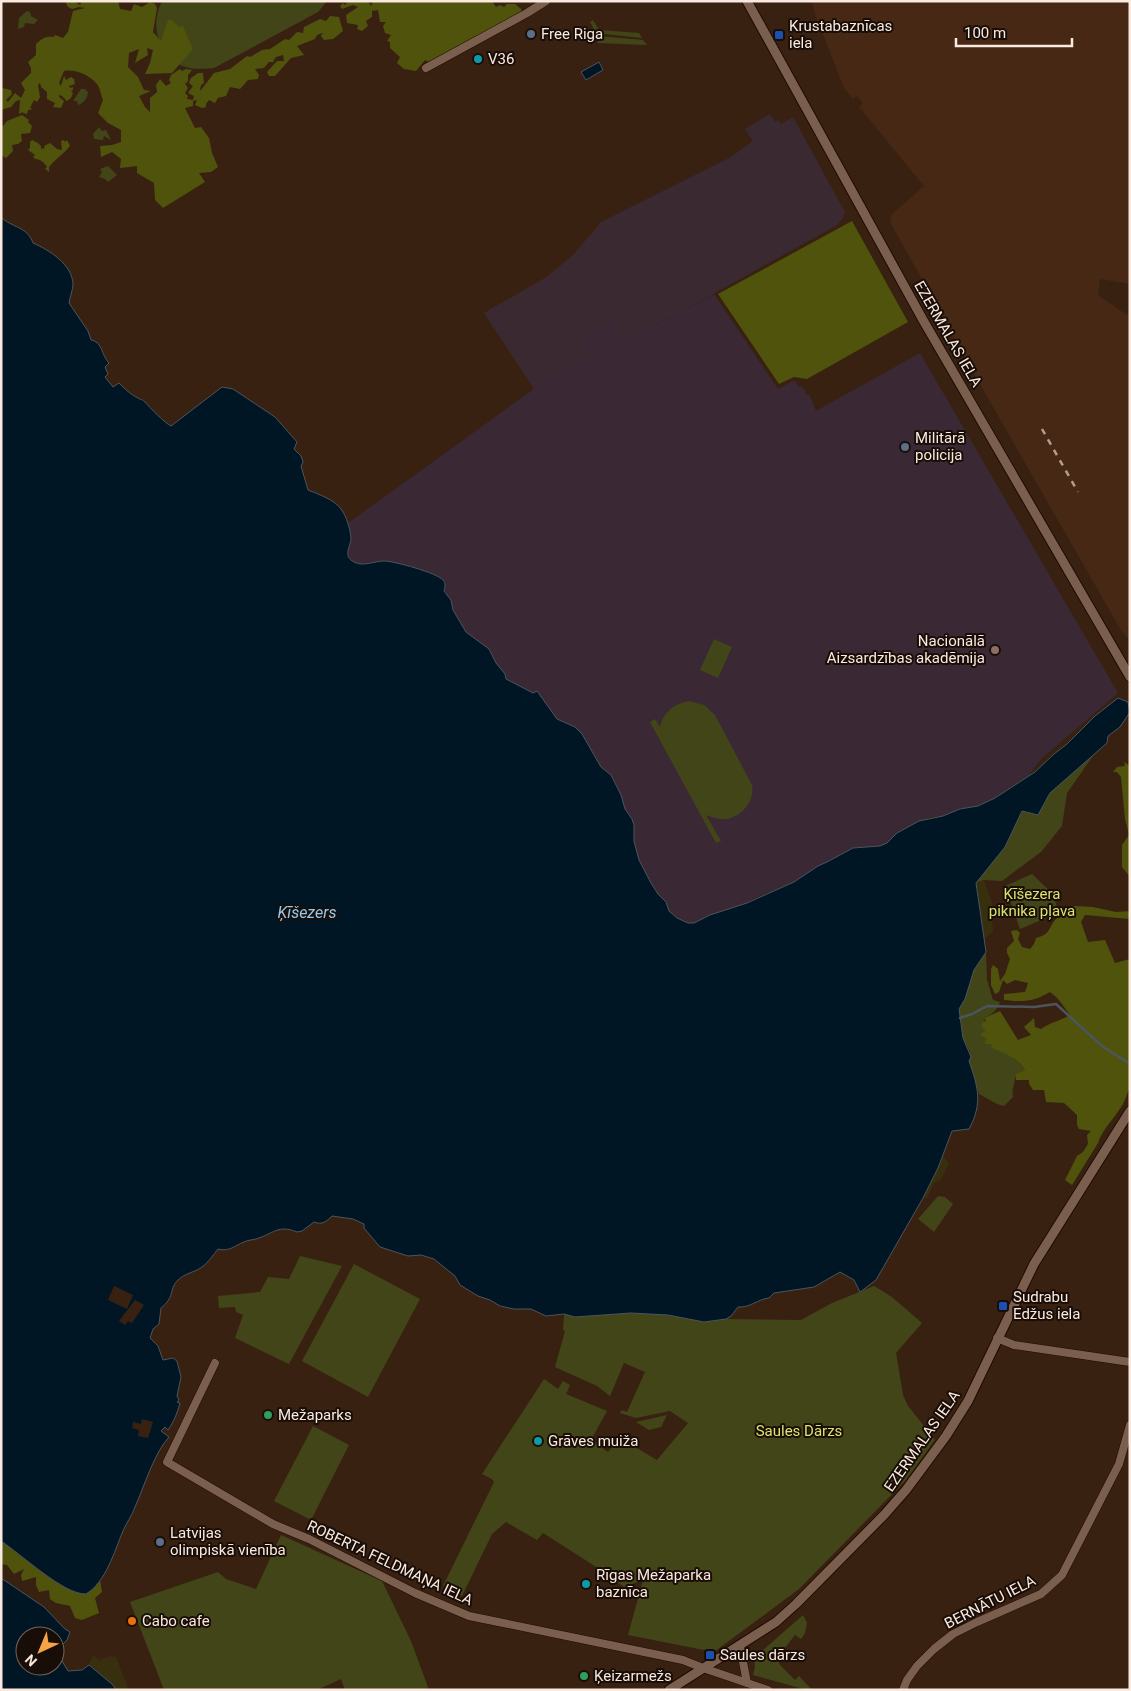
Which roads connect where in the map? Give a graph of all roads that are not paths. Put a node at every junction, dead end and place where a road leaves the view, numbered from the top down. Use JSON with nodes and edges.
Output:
{"nodes":[{"id":1,"x":546,"y":1,"type":"edge"},
{"id":2,"x":747,"y":1,"type":"edge"},
{"id":3,"x":426,"y":68,"type":"dead end"},
{"id":4,"x":1130,"y":677,"type":"edge"},
{"id":5,"x":1130,"y":1111,"type":"edge"},
{"id":6,"x":997,"y":1338,"type":"junction"},
{"id":7,"x":1130,"y":1362,"type":"edge"},
{"id":8,"x":215,"y":1364,"type":"dead end"},
{"id":9,"x":1130,"y":1424,"type":"edge"},
{"id":10,"x":740,"y":1646,"type":"junction"},
{"id":11,"x":703,"y":1668,"type":"junction"},
{"id":12,"x":747,"y":1683,"type":"junction"},
{"id":13,"x":670,"y":1690,"type":"edge"},
{"id":14,"x":768,"y":1690,"type":"edge"},
{"id":15,"x":902,"y":1690,"type":"edge"}],
"edges":[{"from":1,"to":3,"type":"street"},
{"from":2,"to":4,"type":"street","name":"EZERMALAS IELA"},
{"from":5,"to":6,"type":"street","name":"EZERMALAS IELA"},
{"from":6,"to":7,"type":"street"},
{"from":6,"to":10,"type":"street","name":"EZERMALAS IELA"},
{"from":8,"to":11,"type":"street","name":"ROBERTA FELDMAŅA IELA"},
{"from":9,"to":15,"type":"street","name":"BERNĀTU IELA"},
{"from":10,"to":11,"type":"street","name":"EZERMALAS IELA"},
{"from":10,"to":12,"type":"street"},
{"from":11,"to":12,"type":"street","name":"ROBERTA FELDMAŅA IELA"},
{"from":11,"to":13,"type":"street","name":"EZERMALAS IELA"},
{"from":12,"to":14,"type":"street","name":"ROBERTA FELDMAŅA IELA"}]}
